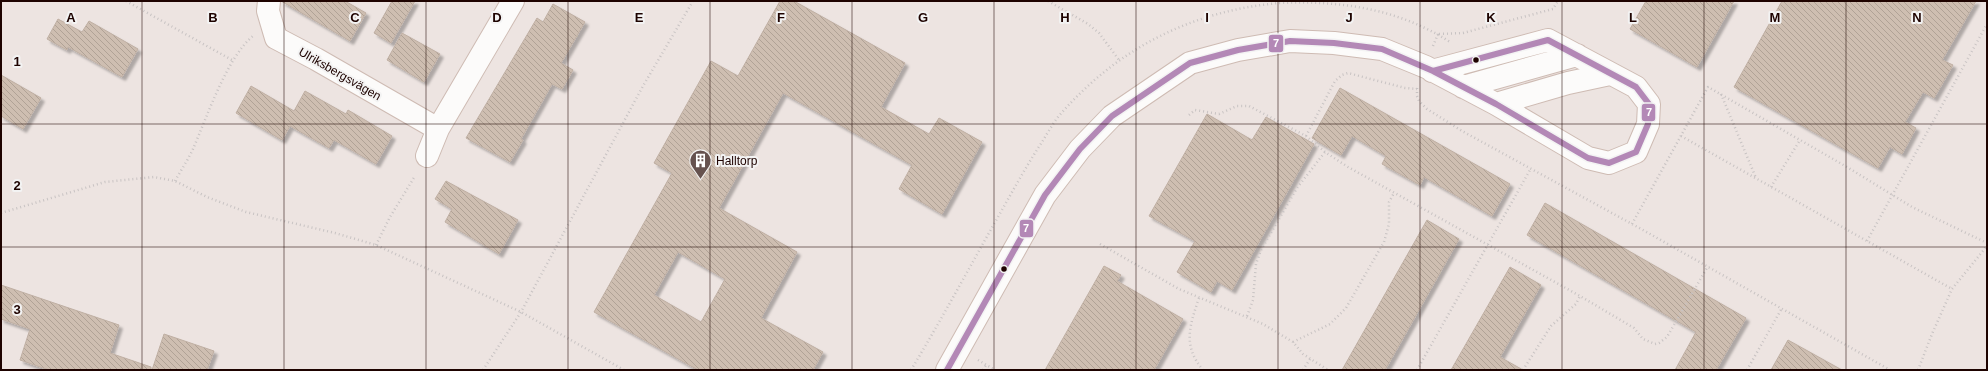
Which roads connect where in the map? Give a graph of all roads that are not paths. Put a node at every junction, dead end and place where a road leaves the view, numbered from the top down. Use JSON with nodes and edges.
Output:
{"nodes":[{"id":1,"x":270,"y":1,"type":"edge"},
{"id":2,"x":513,"y":1,"type":"edge"},
{"id":3,"x":1577,"y":55,"type":"junction"},
{"id":4,"x":1428,"y":69,"type":"junction"},
{"id":5,"x":1610,"y":74,"type":"junction"},
{"id":6,"x":1463,"y":87,"type":"junction"},
{"id":7,"x":1496,"y":104,"type":"junction"},
{"id":8,"x":438,"y":129,"type":"junction"},
{"id":9,"x":427,"y":156,"type":"road end"},
{"id":10,"x":947,"y":370,"type":"edge"}],
"edges":[{"from":1,"to":8,"type":"street","name":"Ulriksbergsvägen"},
{"from":2,"to":8,"type":"street"},
{"from":3,"to":4,"type":"street"},
{"from":3,"to":5,"type":"street"},
{"from":3,"to":6,"type":"street"},
{"from":4,"to":6,"type":"street"},
{"from":4,"to":10,"type":"street"},
{"from":5,"to":7,"type":"street"},
{"from":5,"to":7,"type":"street"},
{"from":6,"to":7,"type":"street"},
{"from":8,"to":9,"type":"street"}]}
